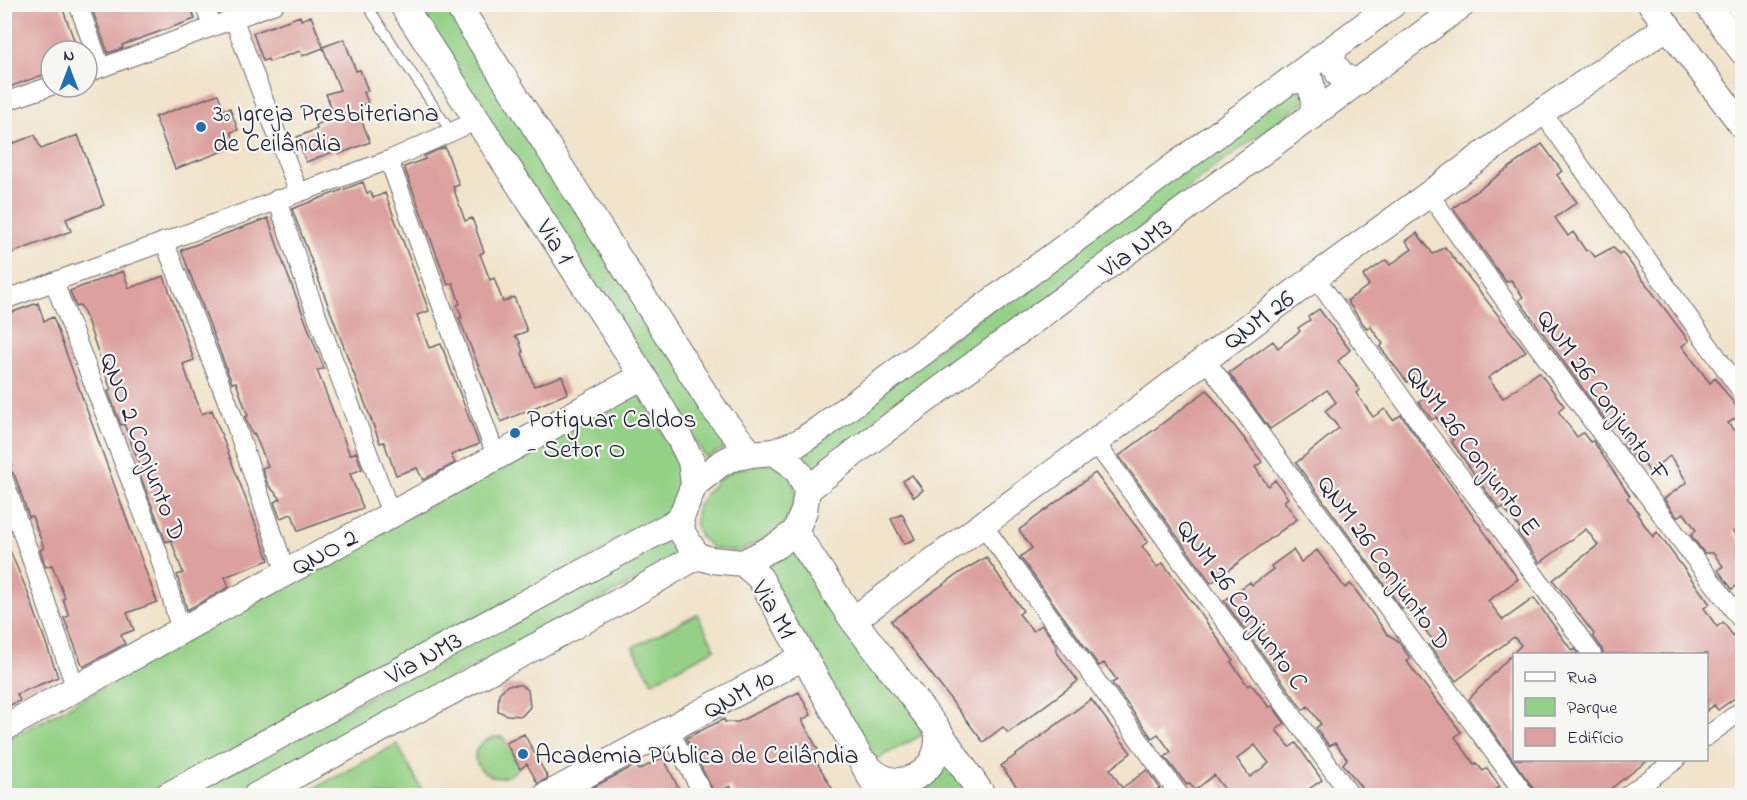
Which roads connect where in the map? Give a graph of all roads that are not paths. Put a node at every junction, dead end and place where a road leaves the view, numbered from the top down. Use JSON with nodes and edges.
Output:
{"nodes":[{"id":1,"x":78,"y":4,"type":"edge"},
{"id":2,"x":204,"y":4,"type":"edge"},
{"id":3,"x":275,"y":4,"type":"edge"},
{"id":4,"x":366,"y":4,"type":"edge"},
{"id":5,"x":402,"y":4,"type":"edge"},
{"id":6,"x":457,"y":4,"type":"edge"},
{"id":7,"x":1393,"y":4,"type":"edge"},
{"id":8,"x":1463,"y":4,"type":"edge"},
{"id":9,"x":1651,"y":4,"type":"edge"},
{"id":10,"x":1707,"y":4,"type":"edge"},
{"id":11,"x":1735,"y":4,"type":"edge"},
{"id":12,"x":1743,"y":15,"type":"edge"},
{"id":13,"x":234,"y":20,"type":"junction"},
{"id":14,"x":1668,"y":26,"type":"junction"},
{"id":15,"x":212,"y":27,"type":"junction"},
{"id":16,"x":86,"y":39,"type":"edge"},
{"id":17,"x":1335,"y":47,"type":"junction"},
{"id":18,"x":1743,"y":51,"type":"edge"},
{"id":19,"x":99,"y":69,"type":"edge"},
{"id":20,"x":1290,"y":81,"type":"junction"},
{"id":21,"x":1357,"y":83,"type":"junction"},
{"id":22,"x":39,"y":90,"type":"edge"},
{"id":23,"x":4,"y":102,"type":"edge"},
{"id":24,"x":1542,"y":112,"type":"junction"},
{"id":25,"x":1312,"y":117,"type":"junction"},
{"id":26,"x":478,"y":120,"type":"junction"},
{"id":27,"x":1743,"y":125,"type":"edge"},
{"id":28,"x":451,"y":132,"type":"junction"},
{"id":29,"x":389,"y":160,"type":"junction"},
{"id":30,"x":298,"y":191,"type":"junction"},
{"id":31,"x":1430,"y":195,"type":"junction"},
{"id":32,"x":276,"y":199,"type":"junction"},
{"id":33,"x":164,"y":241,"type":"junction"},
{"id":34,"x":1315,"y":277,"type":"junction"},
{"id":35,"x":54,"y":282,"type":"junction"},
{"id":36,"x":4,"y":300,"type":"edge"},
{"id":37,"x":1205,"y":359,"type":"junction"},
{"id":38,"x":643,"y":376,"type":"junction"},
{"id":39,"x":1743,"y":392,"type":"edge"},
{"id":40,"x":1095,"y":442,"type":"junction"},
{"id":41,"x":763,"y":453,"type":"junction"},
{"id":42,"x":496,"y":456,"type":"junction"},
{"id":43,"x":4,"y":480,"type":"edge"},
{"id":44,"x":694,"y":485,"type":"junction"},
{"id":45,"x":807,"y":490,"type":"junction"},
{"id":46,"x":391,"y":514,"type":"junction"},
{"id":47,"x":680,"y":520,"type":"junction"},
{"id":48,"x":982,"y":525,"type":"junction"},
{"id":49,"x":795,"y":532,"type":"junction"},
{"id":50,"x":698,"y":556,"type":"junction"},
{"id":51,"x":743,"y":563,"type":"junction"},
{"id":52,"x":286,"y":572,"type":"junction"},
{"id":53,"x":854,"y":620,"type":"junction"},
{"id":54,"x":1743,"y":621,"type":"edge"},
{"id":55,"x":181,"y":631,"type":"junction"},
{"id":56,"x":1591,"y":653,"type":"edge"},
{"id":57,"x":803,"y":657,"type":"junction"},
{"id":58,"x":76,"y":689,"type":"junction"},
{"id":59,"x":1743,"y":710,"type":"edge"},
{"id":60,"x":4,"y":728,"type":"edge"},
{"id":61,"x":937,"y":729,"type":"junction"},
{"id":62,"x":669,"y":730,"type":"junction"},
{"id":63,"x":1708,"y":735,"type":"edge"},
{"id":64,"x":864,"y":762,"type":"junction"},
{"id":65,"x":1668,"y":762,"type":"edge"},
{"id":66,"x":167,"y":795,"type":"edge"},
{"id":67,"x":256,"y":795,"type":"edge"},
{"id":68,"x":547,"y":795,"type":"edge"},
{"id":69,"x":704,"y":795,"type":"edge"},
{"id":70,"x":881,"y":795,"type":"edge"},
{"id":71,"x":984,"y":795,"type":"edge"},
{"id":72,"x":1180,"y":795,"type":"edge"},
{"id":73,"x":1351,"y":795,"type":"edge"},
{"id":74,"x":1526,"y":795,"type":"edge"},
{"id":75,"x":1626,"y":795,"type":"edge"}],
"edges":[{"from":1,"to":16,"type":"street"},
{"from":2,"to":15,"type":"street"},
{"from":3,"to":13,"type":"street"},
{"from":4,"to":28,"type":"lane"},
{"from":5,"to":26,"type":"main road","name":"Via 1"},
{"from":6,"to":41,"type":"main road","name":"Via 1"},
{"from":7,"to":17,"type":"main road","name":"Via NM3"},
{"from":8,"to":21,"type":"main road","name":"Via NM3"},
{"from":9,"to":14,"type":"main road"},
{"from":10,"to":18,"type":"main road"},
{"from":11,"to":12,"type":"street"},
{"from":13,"to":15,"type":"street"},
{"from":13,"to":30,"type":"street"},
{"from":14,"to":24,"type":"main road","name":"QNM 26"},
{"from":14,"to":27,"type":"main road"},
{"from":15,"to":19,"type":"street"},
{"from":17,"to":20,"type":"main road","name":"Via NM3"},
{"from":17,"to":21,"type":"main road"},
{"from":20,"to":25,"type":"main road"},
{"from":20,"to":41,"type":"main road","name":"Via NM3"},
{"from":21,"to":25,"type":"main road","name":"Via NM3"},
{"from":22,"to":23,"type":"street"},
{"from":24,"to":31,"type":"main road","name":"QNM 26"},
{"from":24,"to":39,"type":"street"},
{"from":25,"to":45,"type":"main road","name":"Via NM3"},
{"from":26,"to":28,"type":"street"},
{"from":26,"to":38,"type":"main road","name":"Via 1"},
{"from":28,"to":29,"type":"street"},
{"from":29,"to":30,"type":"street"},
{"from":29,"to":42,"type":"street"},
{"from":30,"to":32,"type":"street"},
{"from":31,"to":34,"type":"main road","name":"QNM 26"},
{"from":31,"to":54,"type":"street","name":"QNM 26 Conjunto F"},
{"from":32,"to":33,"type":"street"},
{"from":32,"to":46,"type":"street"},
{"from":33,"to":35,"type":"street"},
{"from":33,"to":52,"type":"street"},
{"from":34,"to":37,"type":"main road","name":"QNM 26"},
{"from":34,"to":56,"type":"street","name":"QNM 26 Conjunto E"},
{"from":35,"to":36,"type":"street"},
{"from":35,"to":55,"type":"street","name":"QNO 2 Conjunto D"},
{"from":37,"to":40,"type":"main road","name":"QNM 26"},
{"from":37,"to":74,"type":"street","name":"QNM 26 Conjunto D"},
{"from":38,"to":42,"type":"main road","name":"QNO 2"},
{"from":38,"to":44,"type":"main road","name":"Via 1"},
{"from":40,"to":48,"type":"main road","name":"QNM 26"},
{"from":40,"to":73,"type":"street","name":"QNM 26 Conjunto C"},
{"from":41,"to":44,"type":"main road"},
{"from":41,"to":45,"type":"main road"},
{"from":42,"to":46,"type":"main road","name":"QNO 2"},
{"from":43,"to":58,"type":"street"},
{"from":44,"to":47,"type":"main road"},
{"from":45,"to":49,"type":"main road"},
{"from":46,"to":52,"type":"main road","name":"QNO 2"},
{"from":47,"to":50,"type":"main road"},
{"from":47,"to":66,"type":"main road","name":"Via NM3"},
{"from":48,"to":53,"type":"main road","name":"QNM 26"},
{"from":48,"to":72,"type":"street"},
{"from":49,"to":51,"type":"main road"},
{"from":49,"to":53,"type":"main road"},
{"from":50,"to":51,"type":"main road"},
{"from":50,"to":67,"type":"main road","name":"Via NM3"},
{"from":51,"to":57,"type":"main road","name":"Via M1"},
{"from":52,"to":55,"type":"main road","name":"QNO 2"},
{"from":53,"to":61,"type":"main road"},
{"from":55,"to":58,"type":"main road","name":"QNO 2"},
{"from":57,"to":62,"type":"main road","name":"QNM 10"},
{"from":57,"to":64,"type":"main road","name":"Via M1"},
{"from":58,"to":60,"type":"main road","name":"QNO 2"},
{"from":59,"to":63,"type":"street"},
{"from":61,"to":64,"type":"main road"},
{"from":61,"to":71,"type":"main road"},
{"from":62,"to":68,"type":"main road","name":"QNM 10"},
{"from":62,"to":69,"type":"street"},
{"from":64,"to":70,"type":"main road","name":"Via M1"},
{"from":65,"to":75,"type":"street"}]}
